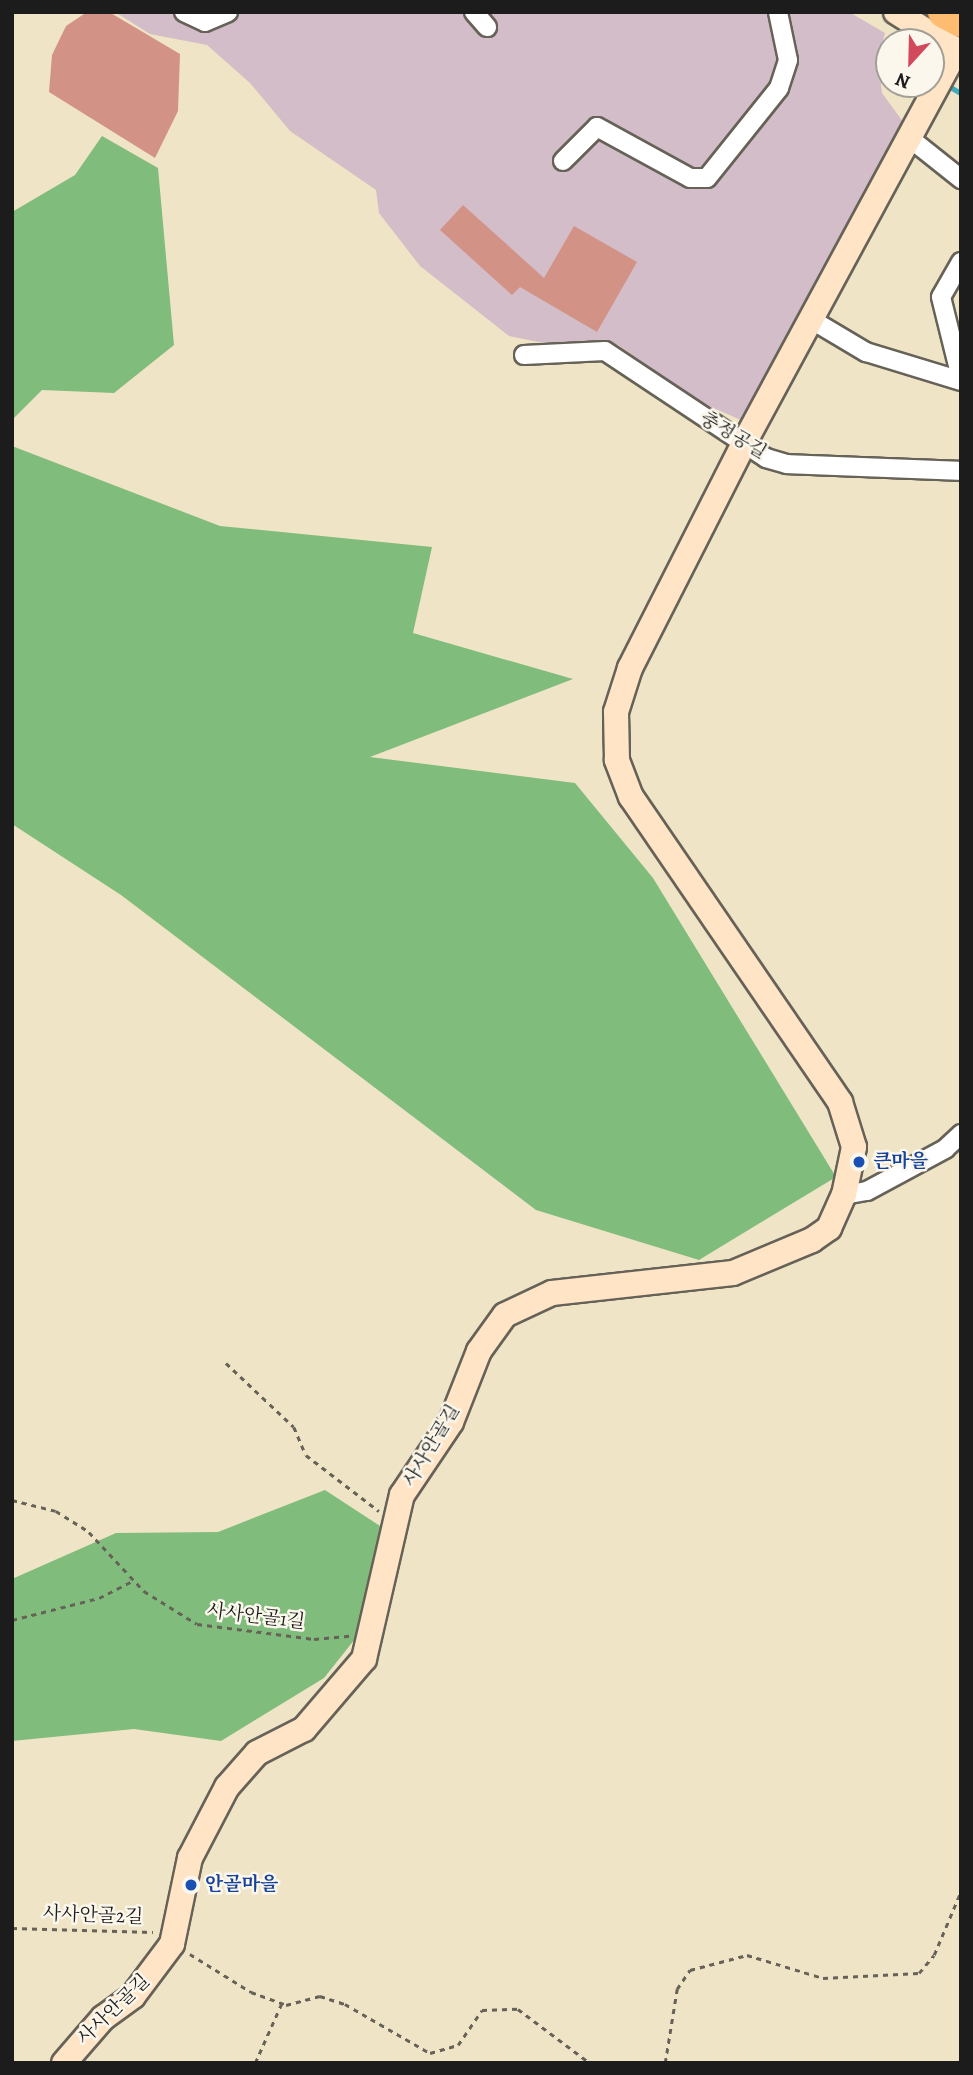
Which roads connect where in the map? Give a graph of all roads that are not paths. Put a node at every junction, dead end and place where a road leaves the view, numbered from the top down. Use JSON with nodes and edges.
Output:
{"nodes":[{"id":1,"x":184,"y":12,"type":"edge"},
{"id":2,"x":228,"y":12,"type":"edge"},
{"id":3,"x":474,"y":12,"type":"edge"},
{"id":4,"x":778,"y":12,"type":"edge"},
{"id":5,"x":896,"y":12,"type":"edge"},
{"id":6,"x":944,"y":12,"type":"edge"},
{"id":7,"x":487,"y":27,"type":"dead end"},
{"id":8,"x":956,"y":49,"type":"edge"},
{"id":9,"x":917,"y":130,"type":"junction"},
{"id":10,"x":563,"y":161,"type":"dead end"},
{"id":11,"x":961,"y":178,"type":"edge"},
{"id":12,"x":961,"y":262,"type":"edge"},
{"id":13,"x":812,"y":320,"type":"junction"},
{"id":14,"x":524,"y":355,"type":"dead end"},
{"id":15,"x":961,"y":380,"type":"edge"},
{"id":16,"x":744,"y":443,"type":"junction"},
{"id":17,"x":961,"y":471,"type":"edge"},
{"id":18,"x":961,"y":1134,"type":"edge"},
{"id":19,"x":844,"y":1195,"type":"junction"},
{"id":20,"x":64,"y":2063,"type":"edge"}],
"edges":[{"from":1,"to":2,"type":"street"},
{"from":3,"to":7,"type":"street"},
{"from":4,"to":10,"type":"street"},
{"from":5,"to":8,"type":"street"},
{"from":6,"to":8,"type":"highway"},
{"from":8,"to":9,"type":"street"},
{"from":9,"to":11,"type":"street"},
{"from":9,"to":13,"type":"street","name":"사사안골길"},
{"from":12,"to":15,"type":"street"},
{"from":13,"to":15,"type":"street"},
{"from":13,"to":16,"type":"street","name":"사사안골길"},
{"from":14,"to":16,"type":"street","name":"충정공길"},
{"from":16,"to":17,"type":"street","name":"충정공길"},
{"from":16,"to":19,"type":"street","name":"사사안골길"},
{"from":18,"to":19,"type":"street"},
{"from":19,"to":20,"type":"street","name":"사사안골길"}]}
